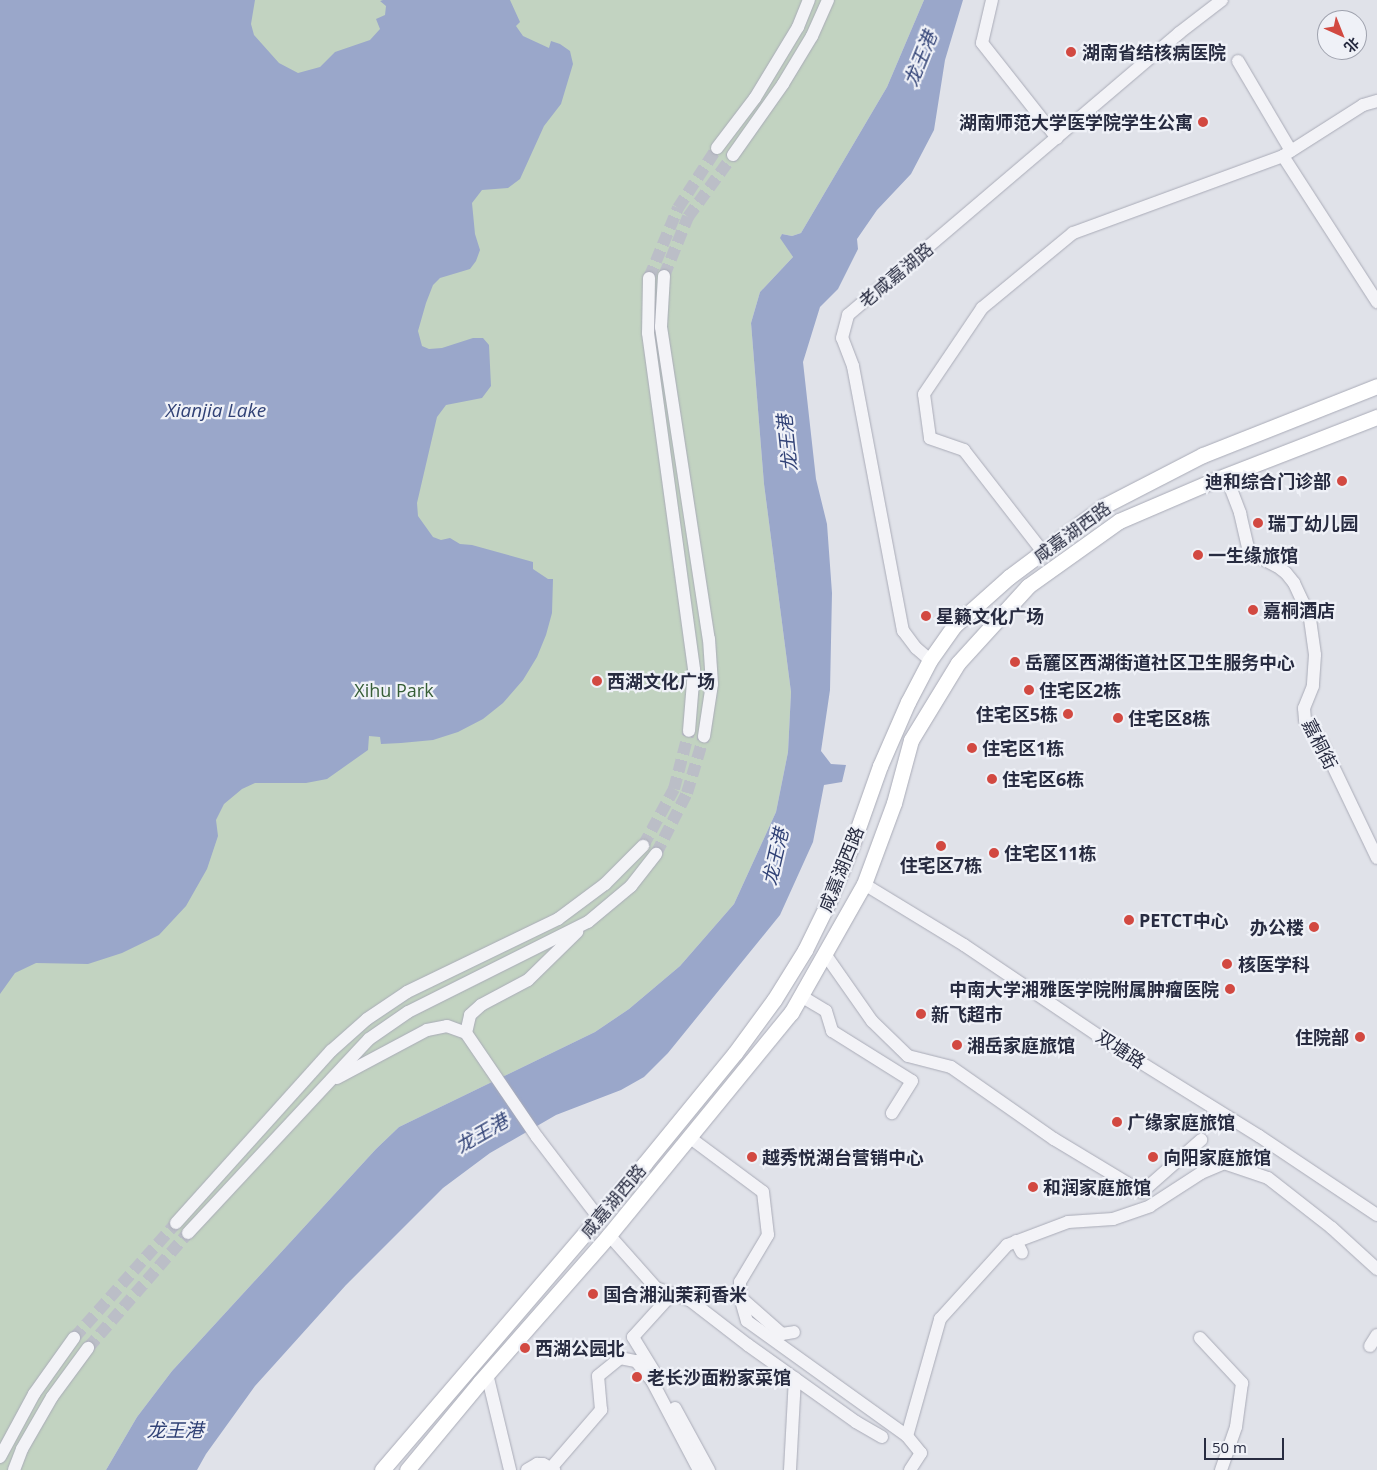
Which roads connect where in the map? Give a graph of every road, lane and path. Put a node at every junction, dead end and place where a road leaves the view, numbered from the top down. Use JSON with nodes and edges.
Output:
{"nodes":[{"id":1,"x":809,"y":0,"type":"edge"},
{"id":2,"x":828,"y":0,"type":"edge"},
{"id":3,"x":992,"y":0,"type":"edge"},
{"id":4,"x":1222,"y":0,"type":"edge"},
{"id":5,"x":1238,"y":61,"type":"dead end"},
{"id":6,"x":1377,"y":101,"type":"edge"},
{"id":7,"x":1057,"y":138,"type":"junction"},
{"id":8,"x":717,"y":148,"type":"tunnel mouth"},
{"id":9,"x":1287,"y":154,"type":"junction"},
{"id":10,"x":733,"y":155,"type":"tunnel mouth"},
{"id":11,"x":664,"y":276,"type":"tunnel mouth"},
{"id":12,"x":649,"y":278,"type":"tunnel mouth"},
{"id":13,"x":1377,"y":302,"type":"edge"},
{"id":14,"x":1377,"y":386,"type":"edge"},
{"id":15,"x":1377,"y":417,"type":"edge"},
{"id":16,"x":1226,"y":476,"type":"junction"},
{"id":17,"x":1043,"y":552,"type":"junction"},
{"id":18,"x":930,"y":660,"type":"junction"},
{"id":19,"x":689,"y":731,"type":"tunnel mouth"},
{"id":20,"x":704,"y":736,"type":"tunnel mouth"},
{"id":21,"x":643,"y":846,"type":"tunnel mouth"},
{"id":22,"x":656,"y":854,"type":"tunnel mouth"},
{"id":23,"x":1377,"y":858,"type":"edge"},
{"id":24,"x":864,"y":884,"type":"junction"},
{"id":25,"x":588,"y":922,"type":"junction"},
{"id":26,"x":825,"y":954,"type":"junction"},
{"id":27,"x":801,"y":996,"type":"junction"},
{"id":28,"x":466,"y":1033,"type":"junction"},
{"id":29,"x":326,"y":1084,"type":"junction"},
{"id":30,"x":892,"y":1113,"type":"dead end"},
{"id":31,"x":689,"y":1137,"type":"junction"},
{"id":32,"x":1201,"y":1140,"type":"dead end"},
{"id":33,"x":1377,"y":1215,"type":"edge"},
{"id":34,"x":599,"y":1218,"type":"junction"},
{"id":35,"x":176,"y":1223,"type":"tunnel mouth"},
{"id":36,"x":188,"y":1233,"type":"tunnel mouth"},
{"id":37,"x":609,"y":1235,"type":"junction"},
{"id":38,"x":1016,"y":1241,"type":"junction"},
{"id":39,"x":1022,"y":1253,"type":"dead end"},
{"id":40,"x":1377,"y":1269,"type":"edge"},
{"id":41,"x":672,"y":1294,"type":"junction"},
{"id":42,"x":740,"y":1297,"type":"junction"},
{"id":43,"x":794,"y":1332,"type":"dead end"},
{"id":44,"x":1377,"y":1335,"type":"edge"},
{"id":45,"x":74,"y":1338,"type":"tunnel mouth"},
{"id":46,"x":1200,"y":1338,"type":"dead end"},
{"id":47,"x":1370,"y":1346,"type":"dead end"},
{"id":48,"x":88,"y":1348,"type":"tunnel mouth"},
{"id":49,"x":487,"y":1374,"type":"junction"},
{"id":50,"x":794,"y":1378,"type":"junction"},
{"id":51,"x":907,"y":1436,"type":"junction"},
{"id":52,"x":882,"y":1437,"type":"dead end"},
{"id":53,"x":0,"y":1457,"type":"edge"},
{"id":54,"x":553,"y":1469,"type":"edge"},
{"id":55,"x":14,"y":1470,"type":"edge"},
{"id":56,"x":382,"y":1470,"type":"edge"},
{"id":57,"x":407,"y":1470,"type":"edge"},
{"id":58,"x":510,"y":1470,"type":"edge"},
{"id":59,"x":527,"y":1470,"type":"edge"},
{"id":60,"x":699,"y":1470,"type":"edge"},
{"id":61,"x":709,"y":1470,"type":"edge"},
{"id":62,"x":790,"y":1470,"type":"edge"},
{"id":63,"x":910,"y":1470,"type":"edge"},
{"id":64,"x":1221,"y":1470,"type":"edge"}],
"edges":[{"from":1,"to":8,"type":"street"},
{"from":2,"to":10,"type":"street"},
{"from":3,"to":7,"type":"street"},
{"from":4,"to":7,"type":"street","name":"老咸嘉湖路"},
{"from":5,"to":9,"type":"street"},
{"from":6,"to":9,"type":"street"},
{"from":7,"to":18,"type":"street","name":"老咸嘉湖路"},
{"from":9,"to":13,"type":"street"},
{"from":9,"to":17,"type":"street"},
{"from":11,"to":20,"type":"street"},
{"from":12,"to":19,"type":"street"},
{"from":14,"to":17,"type":"main road","name":"咸嘉湖西路"},
{"from":15,"to":16,"type":"main road","name":"咸嘉湖西路"},
{"from":16,"to":23,"type":"street","name":"嘉桐街"},
{"from":16,"to":24,"type":"main road","name":"咸嘉湖西路"},
{"from":17,"to":18,"type":"main road","name":"咸嘉湖西路"},
{"from":18,"to":34,"type":"main road","name":"咸嘉湖西路"},
{"from":21,"to":35,"type":"street"},
{"from":22,"to":25,"type":"street"},
{"from":24,"to":26,"type":"main road","name":"咸嘉湖西路"},
{"from":24,"to":33,"type":"street","name":"双塘路"},
{"from":25,"to":28,"type":"street"},
{"from":25,"to":29,"type":"street"},
{"from":26,"to":27,"type":"main road","name":"咸嘉湖西路"},
{"from":26,"to":32,"type":"street"},
{"from":27,"to":30,"type":"street"},
{"from":27,"to":31,"type":"main road","name":"咸嘉湖西路"},
{"from":28,"to":29,"type":"street"},
{"from":28,"to":34,"type":"street"},
{"from":29,"to":36,"type":"street"},
{"from":31,"to":37,"type":"main road","name":"咸嘉湖西路"},
{"from":31,"to":42,"type":"street"},
{"from":34,"to":56,"type":"main road","name":"咸嘉湖西路"},
{"from":37,"to":41,"type":"street"},
{"from":37,"to":49,"type":"main road","name":"咸嘉湖西路"},
{"from":38,"to":39,"type":"street"},
{"from":38,"to":40,"type":"street"},
{"from":38,"to":51,"type":"street"},
{"from":41,"to":50,"type":"street"},
{"from":41,"to":61,"type":"street"},
{"from":42,"to":43,"type":"street"},
{"from":42,"to":51,"type":"street"},
{"from":44,"to":47,"type":"street"},
{"from":45,"to":53,"type":"street"},
{"from":46,"to":64,"type":"street"},
{"from":48,"to":55,"type":"street"},
{"from":49,"to":57,"type":"main road","name":"咸嘉湖西路"},
{"from":49,"to":58,"type":"street"},
{"from":50,"to":52,"type":"street"},
{"from":50,"to":62,"type":"street"},
{"from":51,"to":63,"type":"street"},
{"from":54,"to":59,"type":"street"},
{"from":54,"to":60,"type":"street"}]}
